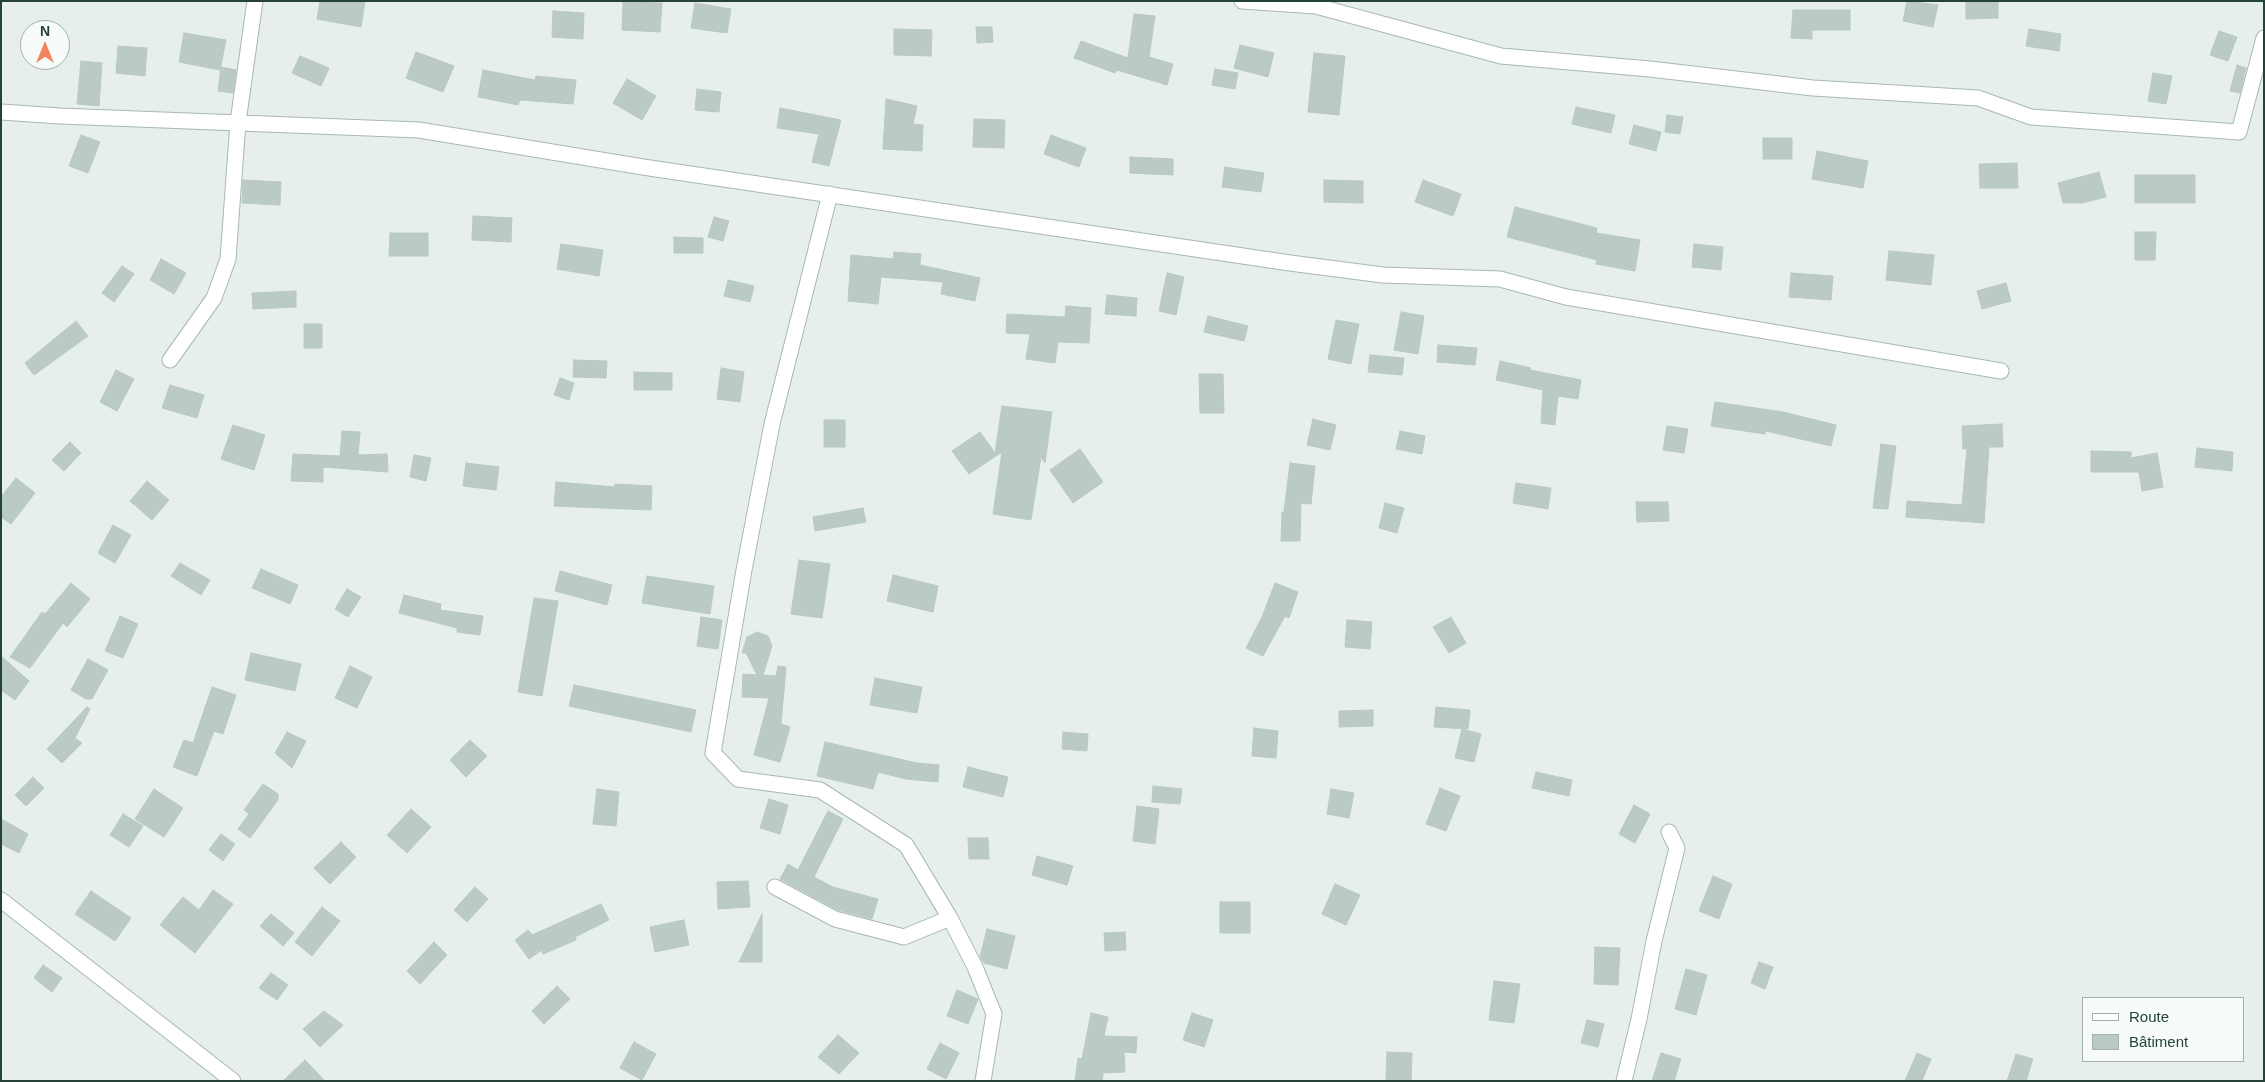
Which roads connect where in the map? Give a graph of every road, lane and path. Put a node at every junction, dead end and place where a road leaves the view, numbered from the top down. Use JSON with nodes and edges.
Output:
{"nodes":[{"id":1,"x":255,"y":1,"type":"edge"},
{"id":2,"x":1242,"y":1,"type":"edge"},
{"id":3,"x":2264,"y":38,"type":"edge"},
{"id":4,"x":1,"y":112,"type":"edge"},
{"id":5,"x":238,"y":122,"type":"junction"},
{"id":6,"x":830,"y":194,"type":"junction"},
{"id":7,"x":170,"y":360,"type":"dead end"},
{"id":8,"x":2001,"y":371,"type":"dead end"},
{"id":9,"x":1669,"y":832,"type":"dead end"},
{"id":10,"x":775,"y":887,"type":"dead end"},
{"id":11,"x":1,"y":900,"type":"edge"},
{"id":12,"x":950,"y":918,"type":"junction"},
{"id":13,"x":233,"y":1081,"type":"edge"},
{"id":14,"x":983,"y":1081,"type":"edge"},
{"id":15,"x":1624,"y":1081,"type":"edge"}],
"edges":[{"from":1,"to":5,"type":"street"},
{"from":2,"to":3,"type":"street"},
{"from":4,"to":5,"type":"street"},
{"from":5,"to":6,"type":"street"},
{"from":5,"to":7,"type":"street"},
{"from":6,"to":8,"type":"street"},
{"from":6,"to":12,"type":"street"},
{"from":9,"to":15,"type":"street"},
{"from":10,"to":12,"type":"street"},
{"from":11,"to":13,"type":"street"},
{"from":12,"to":14,"type":"street"}]}
